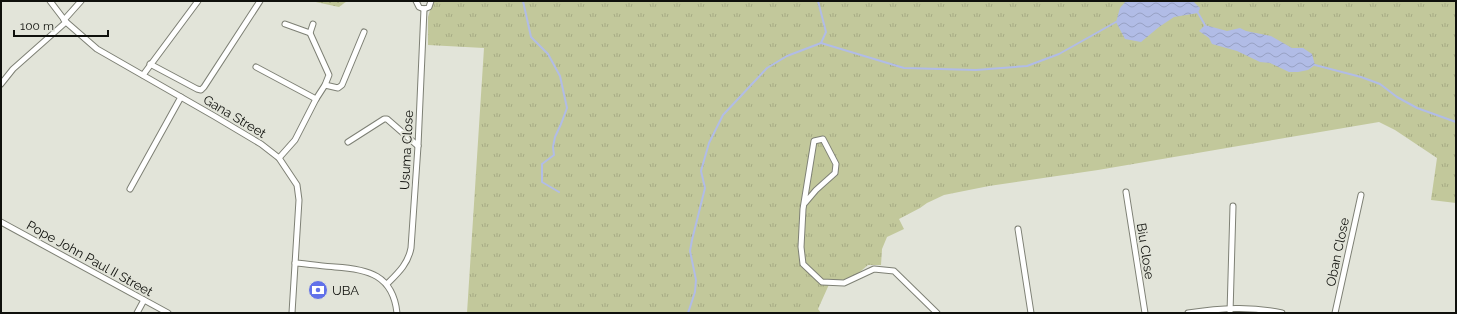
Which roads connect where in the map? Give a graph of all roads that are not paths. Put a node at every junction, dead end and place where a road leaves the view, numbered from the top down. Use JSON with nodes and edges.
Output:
{"nodes":[{"id":1,"x":50,"y":1,"type":"edge"},
{"id":2,"x":80,"y":1,"type":"edge"},
{"id":3,"x":198,"y":1,"type":"edge"},
{"id":4,"x":260,"y":1,"type":"edge"},
{"id":5,"x":416,"y":1,"type":"edge"},
{"id":6,"x":431,"y":1,"type":"edge"},
{"id":7,"x":424,"y":9,"type":"junction"},
{"id":8,"x":65,"y":21,"type":"junction"},
{"id":9,"x":285,"y":24,"type":"dead end"},
{"id":10,"x":313,"y":24,"type":"dead end"},
{"id":11,"x":364,"y":32,"type":"dead end"},
{"id":12,"x":310,"y":33,"type":"junction"},
{"id":13,"x":150,"y":64,"type":"junction"},
{"id":14,"x":256,"y":67,"type":"dead end"},
{"id":15,"x":143,"y":75,"type":"junction"},
{"id":16,"x":1,"y":84,"type":"edge"},
{"id":17,"x":326,"y":86,"type":"junction"},
{"id":18,"x":181,"y":97,"type":"junction"},
{"id":19,"x":316,"y":99,"type":"junction"},
{"id":20,"x":348,"y":142,"type":"dead end"},
{"id":21,"x":418,"y":146,"type":"junction"},
{"id":22,"x":279,"y":158,"type":"junction"},
{"id":23,"x":130,"y":189,"type":"dead end"},
{"id":24,"x":1126,"y":192,"type":"dead end"},
{"id":25,"x":1361,"y":195,"type":"dead end"},
{"id":26,"x":805,"y":203,"type":"junction"},
{"id":27,"x":1233,"y":206,"type":"dead end"},
{"id":28,"x":1,"y":222,"type":"edge"},
{"id":29,"x":1018,"y":230,"type":"dead end"},
{"id":30,"x":295,"y":263,"type":"junction"},
{"id":31,"x":386,"y":284,"type":"junction"},
{"id":32,"x":144,"y":300,"type":"junction"},
{"id":33,"x":1230,"y":310,"type":"edge"},
{"id":34,"x":1238,"y":310,"type":"edge"},
{"id":35,"x":137,"y":313,"type":"edge"},
{"id":36,"x":168,"y":313,"type":"edge"},
{"id":37,"x":292,"y":313,"type":"edge"},
{"id":38,"x":397,"y":313,"type":"edge"},
{"id":39,"x":936,"y":313,"type":"edge"},
{"id":40,"x":1031,"y":313,"type":"edge"},
{"id":41,"x":1145,"y":313,"type":"edge"},
{"id":42,"x":1188,"y":313,"type":"edge"},
{"id":43,"x":1282,"y":313,"type":"edge"},
{"id":44,"x":1335,"y":313,"type":"edge"}],
"edges":[{"from":1,"to":8,"type":"street","name":"Gana Street"},
{"from":2,"to":8,"type":"street"},
{"from":3,"to":13,"type":"street"},
{"from":4,"to":13,"type":"street"},
{"from":5,"to":7,"type":"street"},
{"from":6,"to":7,"type":"street"},
{"from":7,"to":21,"type":"street","name":"Usuma Close"},
{"from":8,"to":15,"type":"street","name":"Gana Street"},
{"from":8,"to":16,"type":"street"},
{"from":9,"to":12,"type":"street"},
{"from":10,"to":12,"type":"street"},
{"from":11,"to":17,"type":"street"},
{"from":12,"to":17,"type":"street"},
{"from":13,"to":15,"type":"street"},
{"from":14,"to":19,"type":"street"},
{"from":15,"to":18,"type":"street","name":"Gana Street"},
{"from":17,"to":19,"type":"street"},
{"from":18,"to":22,"type":"street","name":"Gana Street"},
{"from":18,"to":23,"type":"street"},
{"from":19,"to":22,"type":"street"},
{"from":20,"to":21,"type":"street"},
{"from":21,"to":31,"type":"street","name":"Usuma Close"},
{"from":22,"to":30,"type":"street","name":"Gana Street"},
{"from":24,"to":41,"type":"street","name":"Biu Close"},
{"from":25,"to":44,"type":"street","name":"Oban Close"},
{"from":26,"to":26,"type":"street"},
{"from":26,"to":39,"type":"street"},
{"from":27,"to":33,"type":"street"},
{"from":28,"to":32,"type":"street","name":"Pope John Paul II Street"},
{"from":29,"to":40,"type":"street"},
{"from":30,"to":31,"type":"street"},
{"from":30,"to":37,"type":"street","name":"Gana Street"},
{"from":31,"to":38,"type":"street"},
{"from":32,"to":35,"type":"street"},
{"from":32,"to":36,"type":"street","name":"Pope John Paul II Street"},
{"from":33,"to":34,"type":"street"},
{"from":33,"to":42,"type":"street"},
{"from":34,"to":43,"type":"street"}]}
